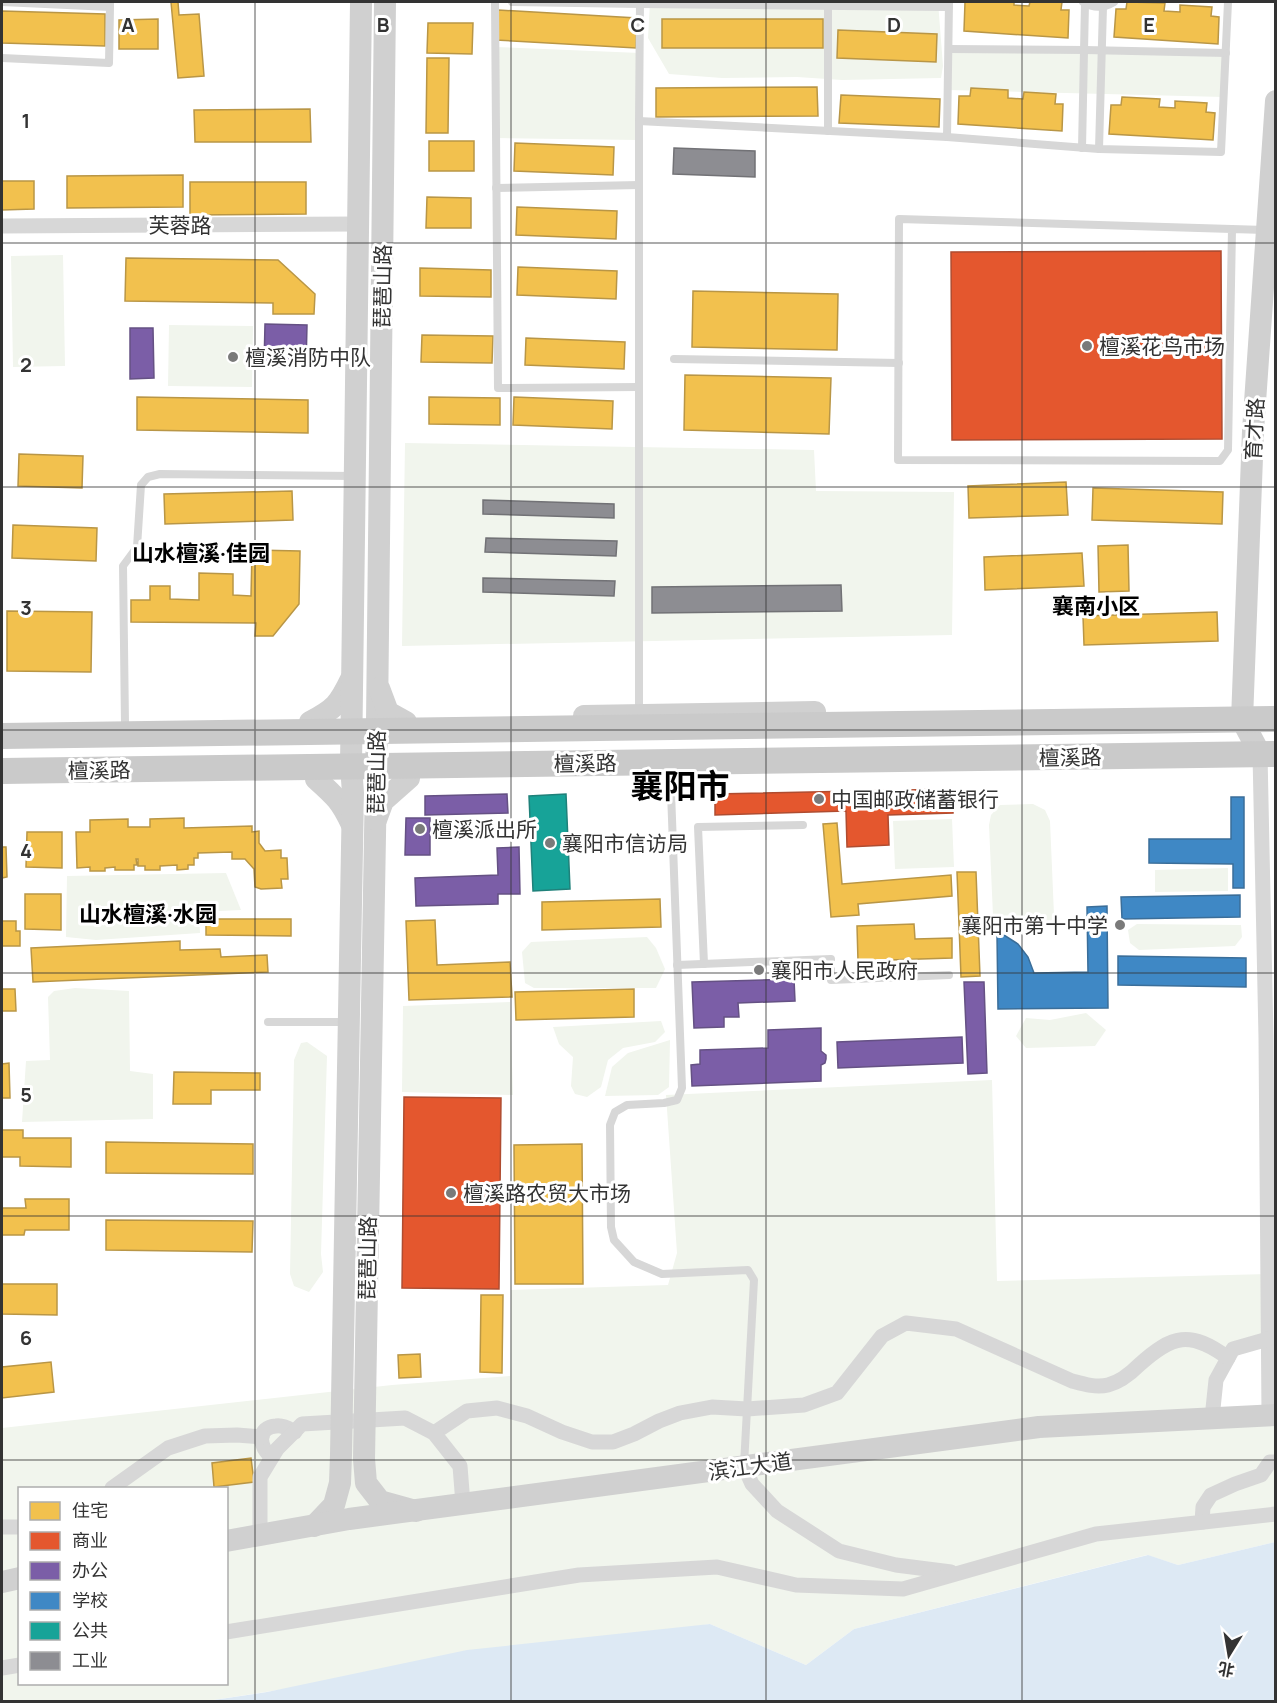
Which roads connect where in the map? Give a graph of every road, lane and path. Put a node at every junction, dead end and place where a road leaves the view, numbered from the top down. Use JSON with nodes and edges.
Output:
{"nodes":[{"id":1,"x":2,"y":2,"type":"edge"},
{"id":2,"x":361,"y":2,"type":"edge"},
{"id":3,"x":385,"y":2,"type":"edge"},
{"id":4,"x":495,"y":2,"type":"edge"},
{"id":5,"x":512,"y":2,"type":"edge"},
{"id":6,"x":1084,"y":2,"type":"edge"},
{"id":7,"x":1114,"y":2,"type":"edge"},
{"id":8,"x":1228,"y":2,"type":"edge"},
{"id":9,"x":640,"y":3,"type":"edge"},
{"id":10,"x":110,"y":4,"type":"edge"},
{"id":11,"x":828,"y":4,"type":"edge"},
{"id":12,"x":949,"y":4,"type":"edge"},
{"id":13,"x":1103,"y":7,"type":"junction"},
{"id":14,"x":948,"y":49,"type":"junction"},
{"id":15,"x":1085,"y":50,"type":"junction"},
{"id":16,"x":1102,"y":50,"type":"junction"},
{"id":17,"x":1226,"y":53,"type":"junction"},
{"id":18,"x":2,"y":58,"type":"edge"},
{"id":19,"x":1275,"y":101,"type":"edge"},
{"id":20,"x":639,"y":122,"type":"junction"},
{"id":21,"x":828,"y":131,"type":"junction"},
{"id":22,"x":947,"y":137,"type":"junction"},
{"id":23,"x":1082,"y":148,"type":"junction"},
{"id":24,"x":1099,"y":149,"type":"junction"},
{"id":25,"x":639,"y":185,"type":"junction"},
{"id":26,"x":496,"y":188,"type":"junction"},
{"id":27,"x":358,"y":224,"type":"junction"},
{"id":28,"x":2,"y":226,"type":"edge"},
{"id":29,"x":1233,"y":229,"type":"junction"},
{"id":30,"x":1267,"y":230,"type":"junction"},
{"id":31,"x":674,"y":359,"type":"dead end"},
{"id":32,"x":899,"y":363,"type":"junction"},
{"id":33,"x":639,"y":387,"type":"junction"},
{"id":34,"x":355,"y":476,"type":"junction"},
{"id":35,"x":353,"y":675,"type":"junction"},
{"id":36,"x":377,"y":679,"type":"junction"},
{"id":37,"x":1275,"y":708,"type":"edge"},
{"id":38,"x":1242,"y":714,"type":"junction"},
{"id":39,"x":1275,"y":719,"type":"edge"},
{"id":40,"x":639,"y":721,"type":"junction"},
{"id":41,"x":310,"y":722,"type":"junction"},
{"id":42,"x":406,"y":722,"type":"junction"},
{"id":43,"x":125,"y":724,"type":"junction"},
{"id":44,"x":1275,"y":724,"type":"edge"},
{"id":45,"x":2,"y":725,"type":"edge"},
{"id":46,"x":364,"y":726,"type":"junction"},
{"id":47,"x":2,"y":736,"type":"edge"},
{"id":48,"x":1268,"y":759,"type":"edge"},
{"id":49,"x":670,"y":767,"type":"junction"},
{"id":50,"x":2,"y":771,"type":"edge"},
{"id":51,"x":363,"y":772,"type":"junction"},
{"id":52,"x":409,"y":778,"type":"junction"},
{"id":53,"x":316,"y":779,"type":"junction"},
{"id":54,"x":2,"y":783,"type":"edge"},
{"id":55,"x":375,"y":824,"type":"junction"},
{"id":56,"x":802,"y":825,"type":"dead end"},
{"id":57,"x":352,"y":826,"type":"junction"},
{"id":58,"x":677,"y":964,"type":"junction"},
{"id":59,"x":704,"y":964,"type":"junction"},
{"id":60,"x":949,"y":975,"type":"dead end"},
{"id":61,"x":268,"y":1022,"type":"dead end"},
{"id":62,"x":349,"y":1022,"type":"junction"},
{"id":63,"x":1271,"y":1038,"type":"edge"},
{"id":64,"x":1271,"y":1110,"type":"edge"},
{"id":65,"x":1268,"y":1338,"type":"junction"},
{"id":66,"x":1228,"y":1358,"type":"junction"},
{"id":67,"x":747,"y":1409,"type":"junction"},
{"id":68,"x":1272,"y":1415,"type":"edge"},
{"id":69,"x":1212,"y":1418,"type":"junction"},
{"id":70,"x":353,"y":1422,"type":"junction"},
{"id":71,"x":295,"y":1432,"type":"junction"},
{"id":72,"x":434,"y":1433,"type":"junction"},
{"id":73,"x":262,"y":1437,"type":"junction"},
{"id":74,"x":272,"y":1457,"type":"junction"},
{"id":75,"x":1275,"y":1462,"type":"edge"},
{"id":76,"x":744,"y":1466,"type":"junction"},
{"id":77,"x":113,"y":1487,"type":"edge"},
{"id":78,"x":463,"y":1504,"type":"junction"},
{"id":79,"x":416,"y":1511,"type":"junction"},
{"id":80,"x":1275,"y":1514,"type":"edge"},
{"id":81,"x":1202,"y":1522,"type":"junction"},
{"id":82,"x":314,"y":1526,"type":"junction"},
{"id":83,"x":2,"y":1527,"type":"edge"},
{"id":84,"x":18,"y":1527,"type":"edge"},
{"id":85,"x":260,"y":1535,"type":"junction"},
{"id":86,"x":228,"y":1541,"type":"edge"},
{"id":87,"x":960,"y":1573,"type":"junction"},
{"id":88,"x":18,"y":1578,"type":"edge"},
{"id":89,"x":2,"y":1582,"type":"edge"},
{"id":90,"x":228,"y":1632,"type":"edge"},
{"id":91,"x":18,"y":1665,"type":"edge"},
{"id":92,"x":2,"y":1668,"type":"edge"}],
"edges":[{"from":1,"to":10,"type":"lane"},
{"from":2,"to":27,"type":"street","name":"琵琶山路"},
{"from":3,"to":36,"type":"street","name":"琵琶山路"},
{"from":4,"to":26,"type":"lane"},
{"from":5,"to":9,"type":"lane"},
{"from":6,"to":13,"type":"lane"},
{"from":6,"to":15,"type":"lane"},
{"from":7,"to":13,"type":"lane"},
{"from":8,"to":17,"type":"lane"},
{"from":9,"to":11,"type":"lane"},
{"from":9,"to":20,"type":"lane"},
{"from":10,"to":18,"type":"lane"},
{"from":11,"to":12,"type":"lane"},
{"from":11,"to":21,"type":"lane"},
{"from":12,"to":14,"type":"lane"},
{"from":13,"to":16,"type":"lane"},
{"from":14,"to":15,"type":"lane"},
{"from":14,"to":22,"type":"lane"},
{"from":15,"to":16,"type":"lane"},
{"from":15,"to":23,"type":"lane"},
{"from":16,"to":17,"type":"lane"},
{"from":16,"to":24,"type":"lane"},
{"from":17,"to":24,"type":"lane"},
{"from":19,"to":30,"type":"street","name":"育才路"},
{"from":20,"to":21,"type":"lane"},
{"from":20,"to":25,"type":"lane"},
{"from":21,"to":22,"type":"lane"},
{"from":22,"to":23,"type":"lane"},
{"from":23,"to":24,"type":"lane"},
{"from":25,"to":26,"type":"lane"},
{"from":25,"to":33,"type":"lane"},
{"from":26,"to":33,"type":"lane"},
{"from":27,"to":28,"type":"street","name":"芙蓉路"},
{"from":27,"to":34,"type":"street","name":"琵琶山路"},
{"from":29,"to":30,"type":"lane"},
{"from":29,"to":32,"type":"lane"},
{"from":29,"to":32,"type":"lane"},
{"from":30,"to":38,"type":"street","name":"育才路"},
{"from":31,"to":32,"type":"lane"},
{"from":33,"to":40,"type":"lane"},
{"from":34,"to":35,"type":"street","name":"琵琶山路"},
{"from":34,"to":43,"type":"lane"},
{"from":35,"to":41,"type":"street"},
{"from":35,"to":46,"type":"street","name":"琵琶山路"},
{"from":36,"to":42,"type":"street"},
{"from":36,"to":46,"type":"street","name":"琵琶山路"},
{"from":37,"to":38,"type":"street"},
{"from":38,"to":39,"type":"main road","name":"檀溪路"},
{"from":38,"to":40,"type":"main road","name":"檀溪路"},
{"from":38,"to":48,"type":"street"},
{"from":40,"to":42,"type":"street"},
{"from":40,"to":46,"type":"main road","name":"檀溪路"},
{"from":41,"to":43,"type":"street"},
{"from":41,"to":46,"type":"street"},
{"from":42,"to":46,"type":"street"},
{"from":43,"to":45,"type":"street"},
{"from":44,"to":48,"type":"street"},
{"from":46,"to":47,"type":"main road","name":"檀溪路"},
{"from":46,"to":51,"type":"street","name":"琵琶山路"},
{"from":48,"to":49,"type":"main road","name":"檀溪路"},
{"from":48,"to":63,"type":"street"},
{"from":49,"to":51,"type":"main road","name":"檀溪路"},
{"from":49,"to":52,"type":"street"},
{"from":49,"to":58,"type":"lane"},
{"from":50,"to":51,"type":"main road","name":"檀溪路"},
{"from":51,"to":52,"type":"street"},
{"from":51,"to":53,"type":"street"},
{"from":51,"to":55,"type":"street","name":"琵琶山路"},
{"from":51,"to":57,"type":"street","name":"琵琶山路"},
{"from":52,"to":55,"type":"street"},
{"from":53,"to":54,"type":"street"},
{"from":53,"to":57,"type":"street"},
{"from":55,"to":70,"type":"street","name":"琵琶山路"},
{"from":56,"to":59,"type":"lane"},
{"from":57,"to":62,"type":"street","name":"琵琶山路"},
{"from":58,"to":59,"type":"lane"},
{"from":58,"to":67,"type":"lane"},
{"from":59,"to":60,"type":"lane"},
{"from":61,"to":62,"type":"lane"},
{"from":62,"to":70,"type":"street","name":"琵琶山路"},
{"from":63,"to":64,"type":"street"},
{"from":64,"to":65,"type":"street"},
{"from":65,"to":66,"type":"street"},
{"from":65,"to":68,"type":"street"},
{"from":66,"to":67,"type":"street"},
{"from":66,"to":69,"type":"street"},
{"from":67,"to":72,"type":"street"},
{"from":67,"to":76,"type":"lane"},
{"from":68,"to":69,"type":"street","name":"滨江大道"},
{"from":69,"to":76,"type":"street","name":"滨江大道"},
{"from":70,"to":71,"type":"street"},
{"from":70,"to":72,"type":"street"},
{"from":70,"to":79,"type":"street","name":"琵琶山路"},
{"from":70,"to":82,"type":"street","name":"琵琶山路"},
{"from":71,"to":73,"type":"street"},
{"from":71,"to":74,"type":"street"},
{"from":72,"to":78,"type":"street"},
{"from":73,"to":74,"type":"street"},
{"from":73,"to":77,"type":"street"},
{"from":74,"to":85,"type":"street"},
{"from":75,"to":81,"type":"street"},
{"from":76,"to":78,"type":"street","name":"滨江大道"},
{"from":76,"to":87,"type":"street"},
{"from":78,"to":79,"type":"street","name":"滨江大道"},
{"from":79,"to":82,"type":"street","name":"滨江大道"},
{"from":80,"to":81,"type":"street"},
{"from":81,"to":87,"type":"street"},
{"from":82,"to":85,"type":"street","name":"滨江大道"},
{"from":83,"to":84,"type":"street"},
{"from":85,"to":86,"type":"street","name":"滨江大道"},
{"from":87,"to":90,"type":"street"},
{"from":88,"to":89,"type":"street"},
{"from":91,"to":92,"type":"street"}]}
